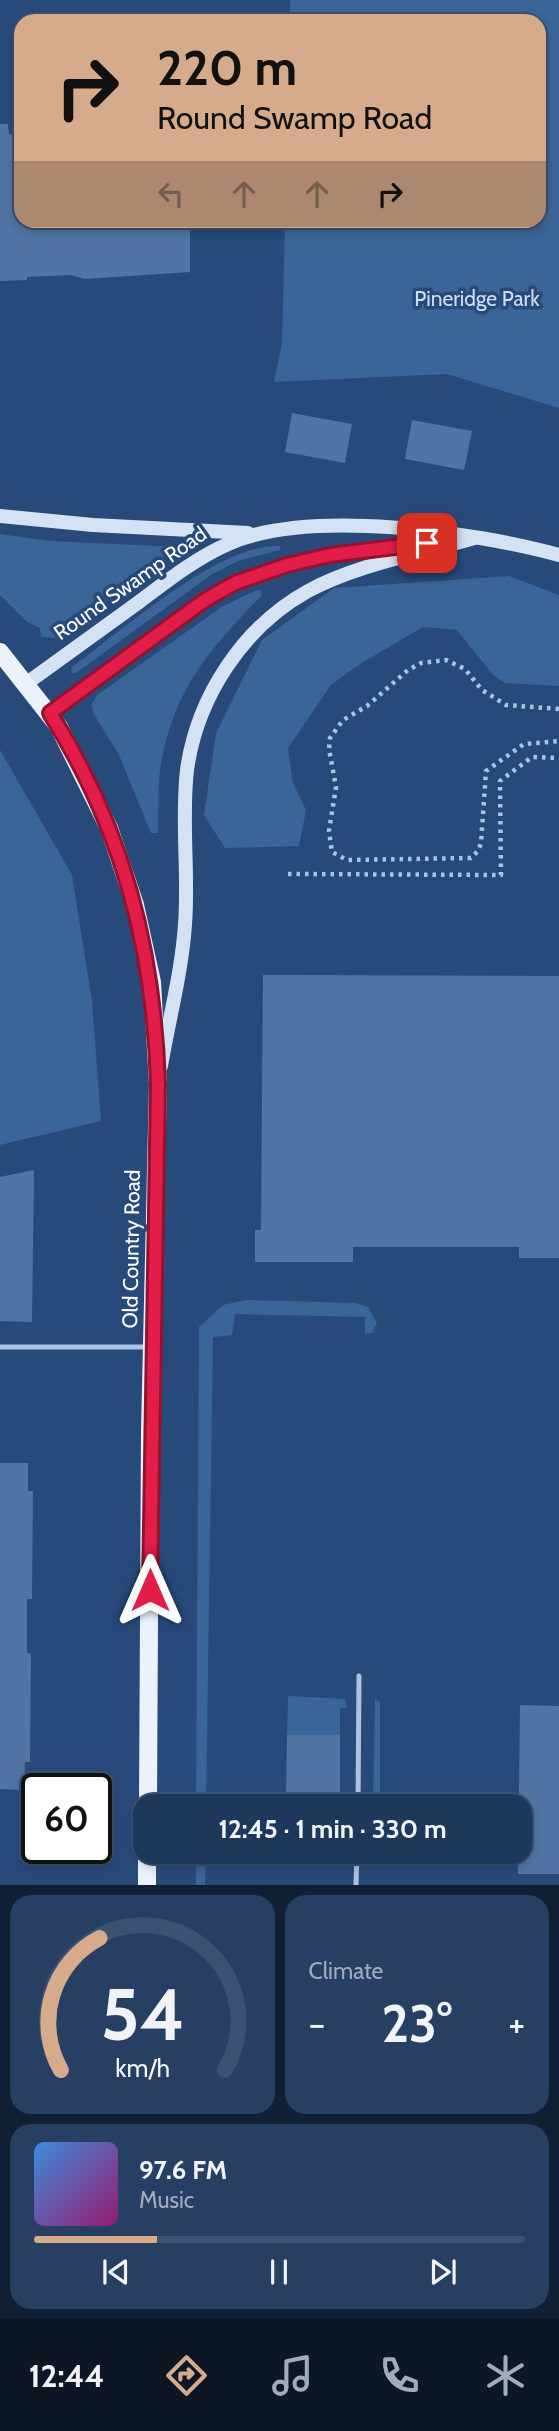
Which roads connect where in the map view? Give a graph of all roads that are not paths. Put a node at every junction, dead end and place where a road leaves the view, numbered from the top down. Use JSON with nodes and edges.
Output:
{"nodes":[{"id":1,"x":0,"y":516,"type":"edge"},
{"id":2,"x":257,"y":534,"type":"junction"},
{"id":3,"x":474,"y":538,"type":"junction"},
{"id":4,"x":559,"y":555,"type":"edge"},
{"id":5,"x":0,"y":652,"type":"edge"},
{"id":6,"x":27,"y":683,"type":"junction"},
{"id":7,"x":50,"y":713,"type":"junction"},
{"id":8,"x":158,"y":1084,"type":"junction"},
{"id":9,"x":0,"y":1347,"type":"edge"},
{"id":10,"x":152,"y":1347,"type":"junction"},
{"id":11,"x":359,"y":1676,"type":"dead end"},
{"id":12,"x":148,"y":1794,"type":"edge"},
{"id":13,"x":358,"y":1794,"type":"edge"},
{"id":14,"x":148,"y":1864,"type":"edge"},
{"id":15,"x":357,"y":1864,"type":"edge"},
{"id":16,"x":147,"y":1885,"type":"edge"},
{"id":17,"x":356,"y":1885,"type":"edge"}],
"edges":[{"from":1,"to":2,"type":"main road"},
{"from":2,"to":3,"type":"main road","name":"Round Swamp Road"},
{"from":2,"to":6,"type":"main road","name":"Round Swamp Road"},
{"from":3,"to":4,"type":"main road","name":"Round Swamp Road"},
{"from":3,"to":7,"type":"main road","name":"Round Swamp Road"},
{"from":3,"to":8,"type":"main road"},
{"from":5,"to":6,"type":"main road"},
{"from":6,"to":7,"type":"main road"},
{"from":7,"to":8,"type":"main road","name":"Old Country Road"},
{"from":8,"to":10,"type":"main road","name":"Old Country Road"},
{"from":9,"to":10,"type":"lane"},
{"from":10,"to":12,"type":"main road","name":"Old Country Road"},
{"from":11,"to":13,"type":"lane"},
{"from":14,"to":16,"type":"main road"},
{"from":15,"to":17,"type":"lane"}]}
